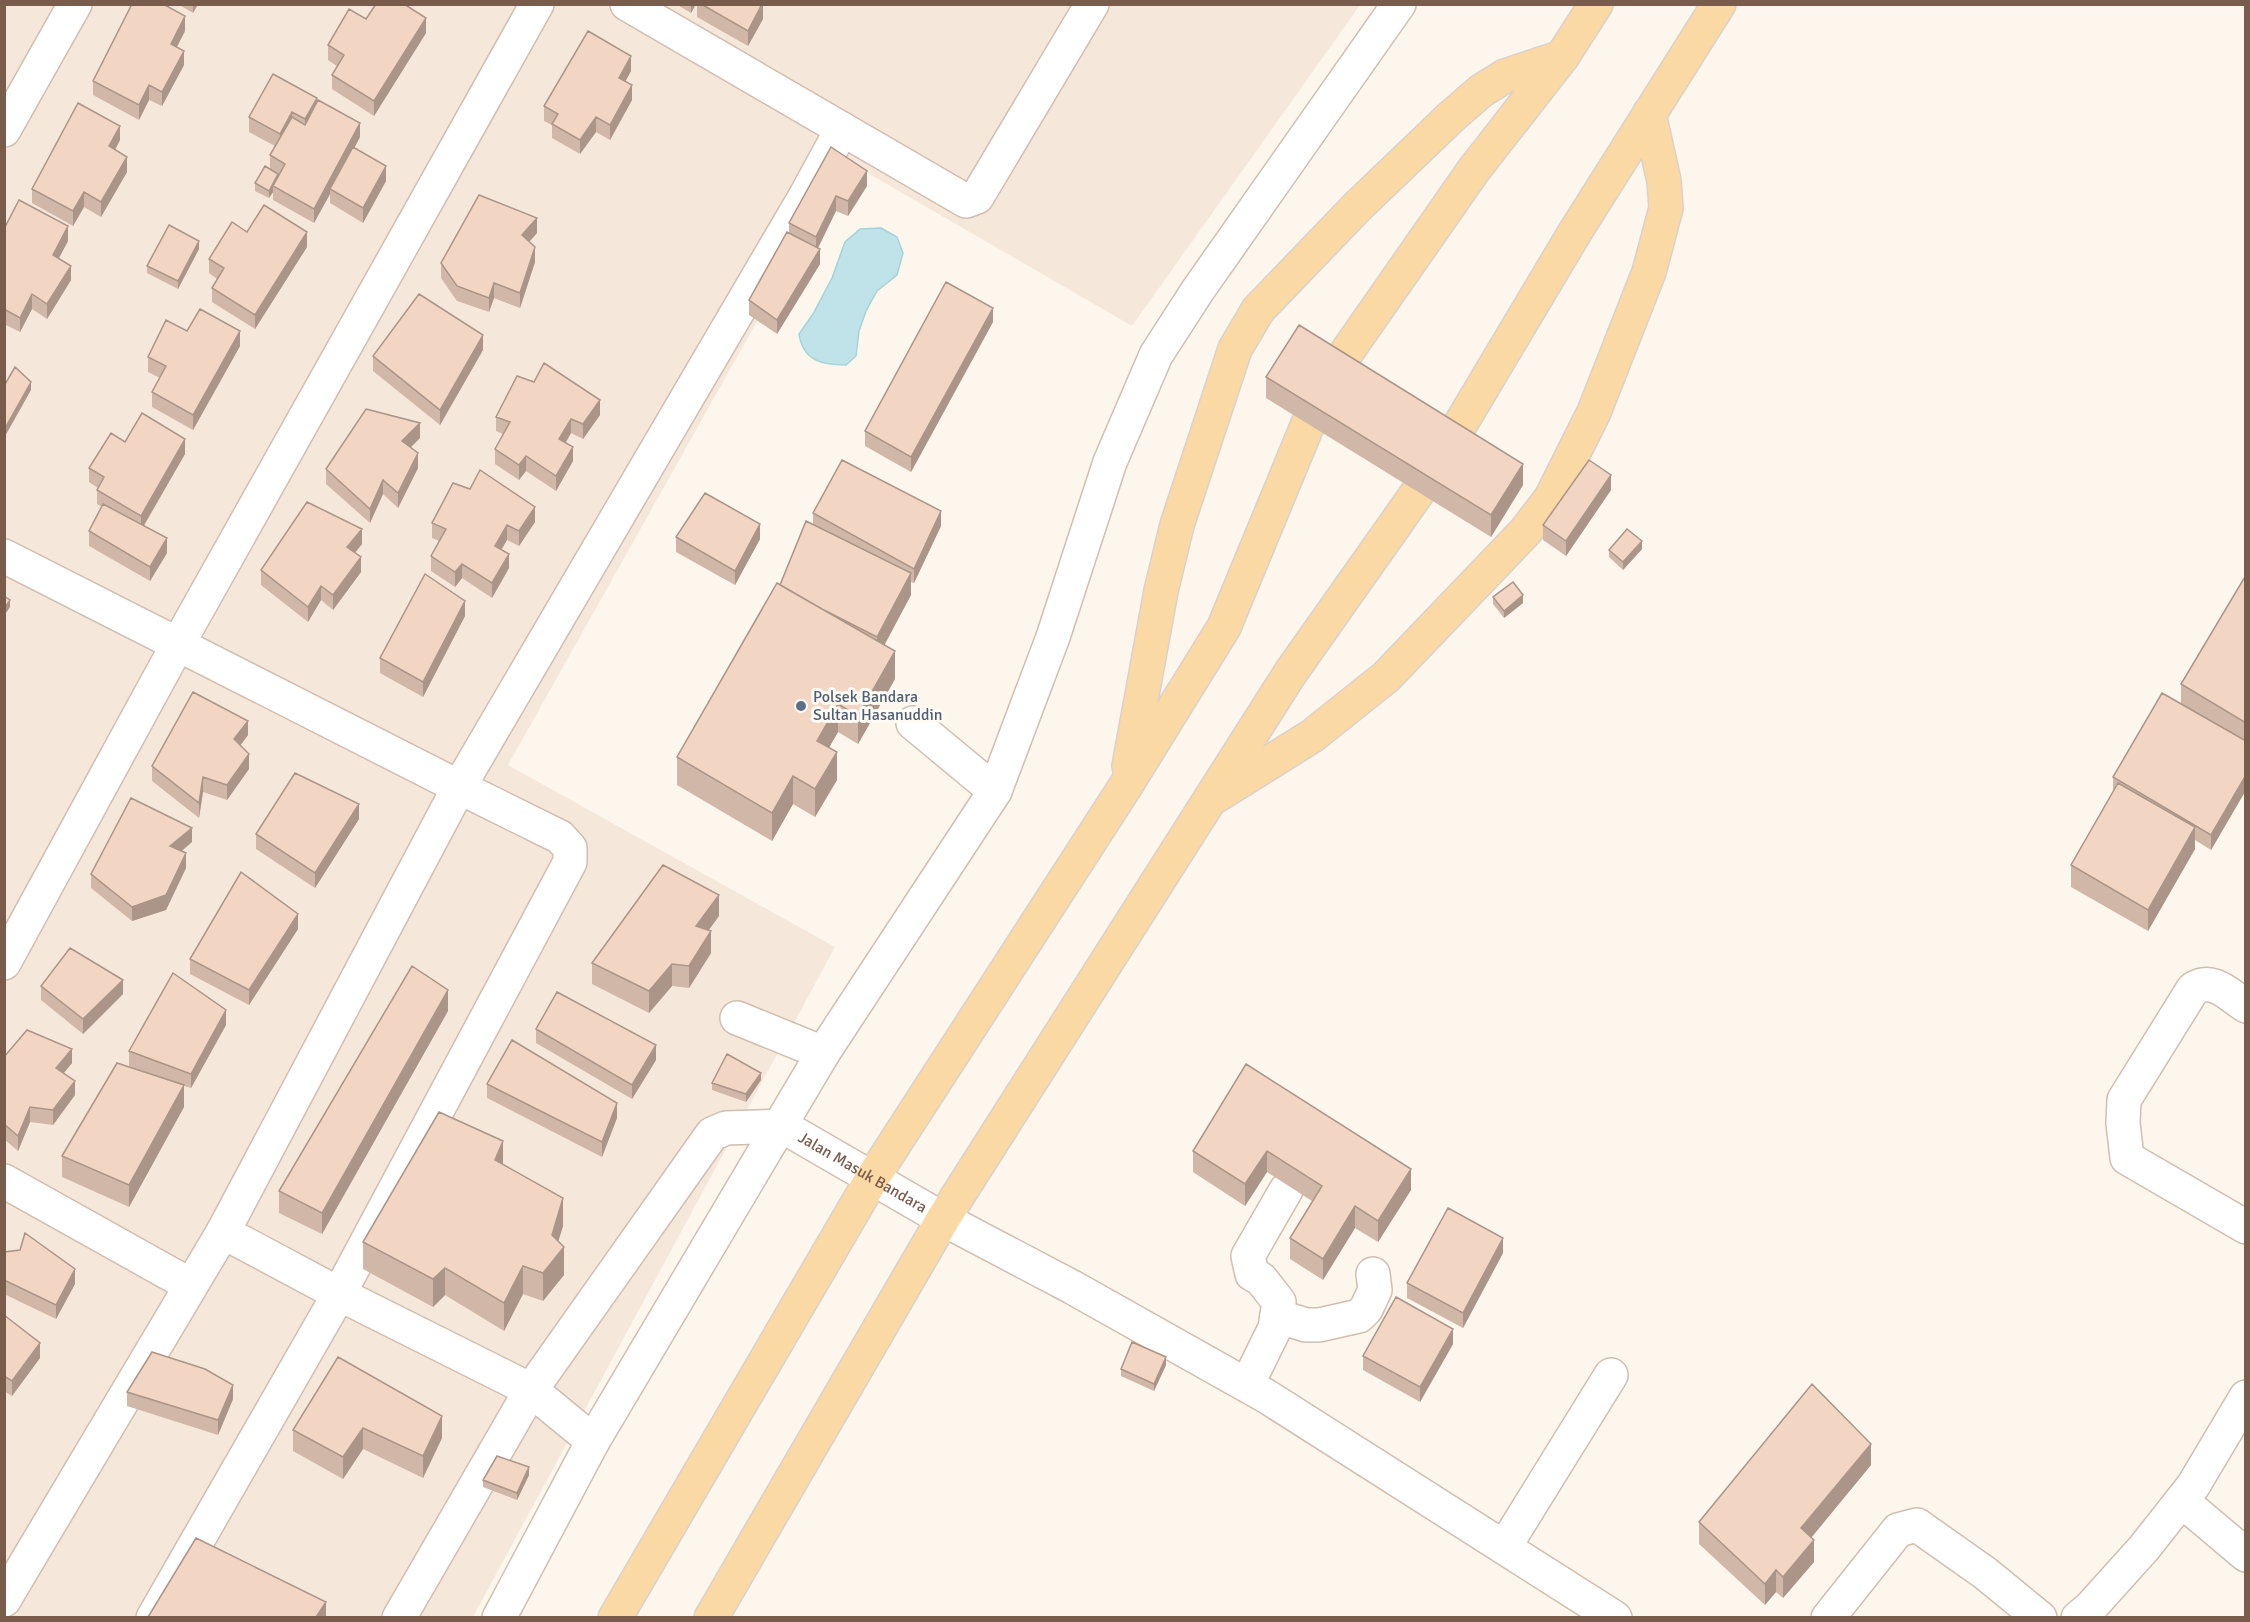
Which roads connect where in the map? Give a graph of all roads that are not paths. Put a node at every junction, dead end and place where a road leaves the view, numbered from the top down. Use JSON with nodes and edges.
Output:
{"nodes":[{"id":1,"x":75,"y":4,"type":"edge"},
{"id":2,"x":537,"y":4,"type":"edge"},
{"id":3,"x":627,"y":4,"type":"edge"},
{"id":4,"x":1092,"y":4,"type":"edge"},
{"id":5,"x":1399,"y":4,"type":"edge"},
{"id":6,"x":1596,"y":4,"type":"edge"},
{"id":7,"x":1719,"y":4,"type":"edge"},
{"id":8,"x":1562,"y":57,"type":"junction"},
{"id":9,"x":1649,"y":114,"type":"junction"},
{"id":10,"x":842,"y":129,"type":"junction"},
{"id":11,"x":4,"y":130,"type":"edge"},
{"id":12,"x":1335,"y":369,"type":"edge"},
{"id":13,"x":1308,"y":424,"type":"edge"},
{"id":14,"x":1451,"y":441,"type":"edge"},
{"id":15,"x":1418,"y":492,"type":"edge"},
{"id":16,"x":4,"y":556,"type":"edge"},
{"id":17,"x":178,"y":644,"type":"junction"},
{"id":18,"x":913,"y":723,"type":"dead end"},
{"id":19,"x":1125,"y":786,"type":"junction"},
{"id":20,"x":459,"y":787,"type":"junction"},
{"id":21,"x":995,"y":790,"type":"junction"},
{"id":22,"x":1211,"y":799,"type":"junction"},
{"id":23,"x":4,"y":963,"type":"edge"},
{"id":24,"x":2246,"y":1006,"type":"edge"},
{"id":25,"x":737,"y":1018,"type":"dead end"},
{"id":26,"x":824,"y":1053,"type":"junction"},
{"id":27,"x":782,"y":1126,"type":"junction"},
{"id":28,"x":873,"y":1177,"type":"junction"},
{"id":29,"x":4,"y":1180,"type":"edge"},
{"id":30,"x":1286,"y":1190,"type":"edge"},
{"id":31,"x":943,"y":1219,"type":"junction"},
{"id":32,"x":2246,"y":1227,"type":"edge"},
{"id":33,"x":223,"y":1232,"type":"junction"},
{"id":34,"x":1373,"y":1274,"type":"dead end"},
{"id":35,"x":190,"y":1285,"type":"junction"},
{"id":36,"x":339,"y":1294,"type":"junction"},
{"id":37,"x":1278,"y":1316,"type":"junction"},
{"id":38,"x":1611,"y":1375,"type":"dead end"},
{"id":39,"x":1247,"y":1384,"type":"junction"},
{"id":40,"x":531,"y":1390,"type":"junction"},
{"id":41,"x":2246,"y":1397,"type":"edge"},
{"id":42,"x":593,"y":1441,"type":"junction"},
{"id":43,"x":2182,"y":1501,"type":"junction"},
{"id":44,"x":1505,"y":1546,"type":"junction"},
{"id":45,"x":2246,"y":1555,"type":"edge"},
{"id":46,"x":4,"y":1600,"type":"edge"},
{"id":47,"x":153,"y":1617,"type":"edge"},
{"id":48,"x":399,"y":1617,"type":"edge"},
{"id":49,"x":499,"y":1617,"type":"edge"},
{"id":50,"x":615,"y":1617,"type":"edge"},
{"id":51,"x":711,"y":1617,"type":"edge"},
{"id":52,"x":1615,"y":1617,"type":"edge"},
{"id":53,"x":1828,"y":1617,"type":"edge"},
{"id":54,"x":2040,"y":1617,"type":"edge"},
{"id":55,"x":2078,"y":1617,"type":"edge"}],
"edges":[{"from":1,"to":11,"type":"street"},
{"from":2,"to":17,"type":"street"},
{"from":3,"to":10,"type":"street"},
{"from":4,"to":10,"type":"street"},
{"from":5,"to":21,"type":"street"},
{"from":6,"to":8,"type":"main road"},
{"from":7,"to":9,"type":"main road"},
{"from":8,"to":12,"type":"main road"},
{"from":8,"to":19,"type":"main road"},
{"from":9,"to":14,"type":"main road"},
{"from":9,"to":22,"type":"main road"},
{"from":10,"to":20,"type":"street"},
{"from":13,"to":19,"type":"main road"},
{"from":15,"to":22,"type":"main road"},
{"from":16,"to":17,"type":"street"},
{"from":17,"to":20,"type":"street"},
{"from":17,"to":23,"type":"street"},
{"from":18,"to":21,"type":"street"},
{"from":19,"to":28,"type":"main road"},
{"from":20,"to":33,"type":"street"},
{"from":20,"to":36,"type":"street"},
{"from":21,"to":26,"type":"street"},
{"from":22,"to":31,"type":"main road"},
{"from":24,"to":32,"type":"street"},
{"from":25,"to":26,"type":"street"},
{"from":26,"to":27,"type":"street"},
{"from":27,"to":28,"type":"street","name":"Jalan Masuk Bandara"},
{"from":27,"to":40,"type":"street"},
{"from":27,"to":42,"type":"street"},
{"from":28,"to":31,"type":"street","name":"Jalan Masuk Bandara"},
{"from":28,"to":50,"type":"main road"},
{"from":29,"to":35,"type":"street"},
{"from":30,"to":37,"type":"street"},
{"from":31,"to":39,"type":"street","name":"Jalan Masuk Bandara"},
{"from":31,"to":51,"type":"main road"},
{"from":33,"to":35,"type":"street"},
{"from":33,"to":36,"type":"street"},
{"from":34,"to":37,"type":"street"},
{"from":35,"to":46,"type":"street"},
{"from":36,"to":40,"type":"street"},
{"from":36,"to":47,"type":"street"},
{"from":37,"to":39,"type":"street"},
{"from":38,"to":44,"type":"street"},
{"from":39,"to":44,"type":"street","name":"Jalan Masuk Bandara"},
{"from":40,"to":42,"type":"street"},
{"from":40,"to":48,"type":"street"},
{"from":41,"to":43,"type":"street"},
{"from":42,"to":49,"type":"street"},
{"from":43,"to":45,"type":"street"},
{"from":43,"to":55,"type":"street"},
{"from":44,"to":52,"type":"street","name":"Jalan Masuk Bandara"},
{"from":53,"to":54,"type":"street"}]}
